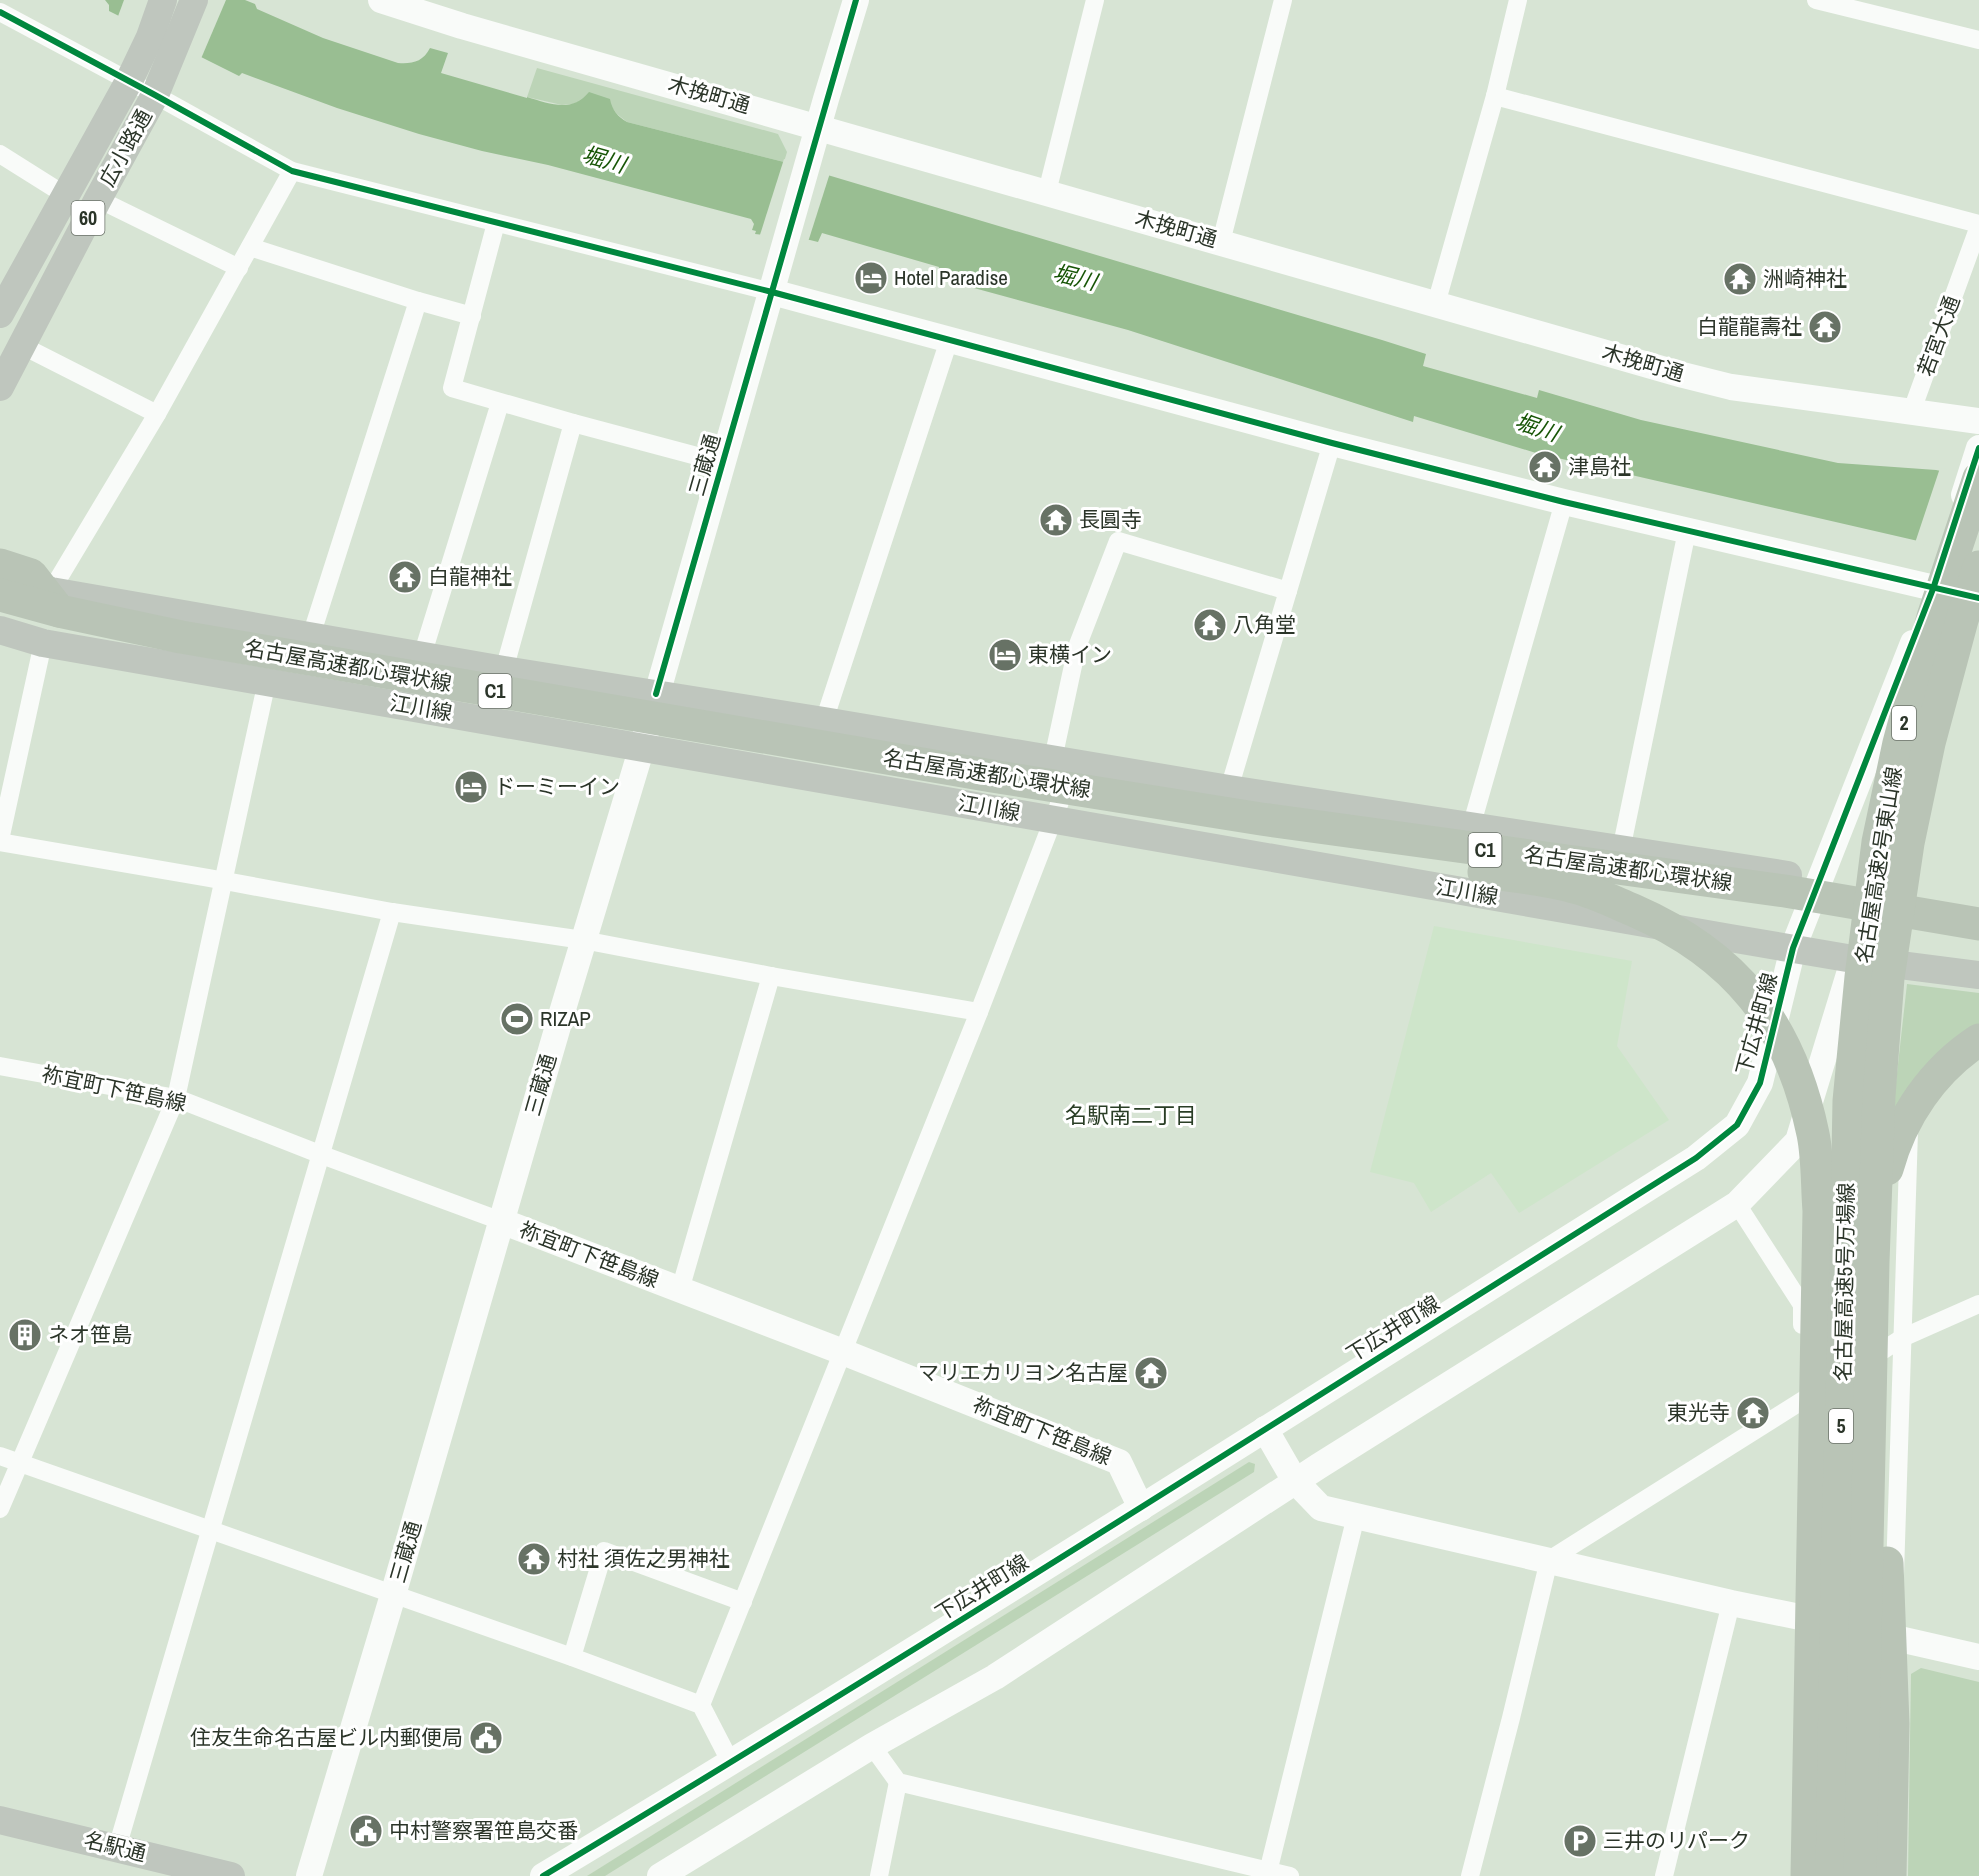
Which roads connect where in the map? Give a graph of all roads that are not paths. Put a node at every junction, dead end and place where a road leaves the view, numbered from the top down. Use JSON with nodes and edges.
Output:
{"nodes":[{"id":1,"x":164,"y":0,"type":"edge"},
{"id":2,"x":194,"y":0,"type":"edge"},
{"id":3,"x":381,"y":0,"type":"edge"},
{"id":4,"x":856,"y":0,"type":"edge"},
{"id":5,"x":1095,"y":0,"type":"edge"},
{"id":6,"x":1283,"y":0,"type":"edge"},
{"id":7,"x":1518,"y":0,"type":"edge"},
{"id":8,"x":1816,"y":0,"type":"edge"},
{"id":9,"x":0,"y":12,"type":"edge"},
{"id":10,"x":1979,"y":40,"type":"edge"},
{"id":11,"x":129,"y":81,"type":"junction"},
{"id":12,"x":155,"y":95,"type":"junction"},
{"id":13,"x":1495,"y":96,"type":"junction"},
{"id":14,"x":819,"y":127,"type":"junction"},
{"id":15,"x":0,"y":154,"type":"edge"},
{"id":16,"x":292,"y":171,"type":"junction"},
{"id":17,"x":1047,"y":192,"type":"junction"},
{"id":18,"x":65,"y":195,"type":"junction"},
{"id":19,"x":98,"y":199,"type":"junction"},
{"id":20,"x":496,"y":223,"type":"junction"},
{"id":21,"x":1979,"y":225,"type":"edge"},
{"id":22,"x":1221,"y":242,"type":"junction"},
{"id":23,"x":250,"y":247,"type":"junction"},
{"id":24,"x":238,"y":268,"type":"junction"},
{"id":25,"x":772,"y":292,"type":"junction"},
{"id":26,"x":418,"y":301,"type":"junction"},
{"id":27,"x":1436,"y":304,"type":"junction"},
{"id":28,"x":0,"y":314,"type":"edge"},
{"id":29,"x":472,"y":316,"type":"junction"},
{"id":30,"x":949,"y":340,"type":"junction"},
{"id":31,"x":21,"y":345,"type":"junction"},
{"id":32,"x":0,"y":387,"type":"edge"},
{"id":33,"x":500,"y":403,"type":"junction"},
{"id":34,"x":1911,"y":412,"type":"junction"},
{"id":35,"x":157,"y":414,"type":"junction"},
{"id":36,"x":1979,"y":421,"type":"edge"},
{"id":37,"x":573,"y":423,"type":"junction"},
{"id":38,"x":1332,"y":443,"type":"junction"},
{"id":39,"x":723,"y":463,"type":"junction"},
{"id":40,"x":1977,"y":464,"type":"edge"},
{"id":41,"x":1563,"y":502,"type":"junction"},
{"id":42,"x":1687,"y":531,"type":"junction"},
{"id":43,"x":0,"y":565,"type":"edge"},
{"id":44,"x":0,"y":576,"type":"edge"},
{"id":45,"x":1934,"y":589,"type":"junction"},
{"id":46,"x":1979,"y":589,"type":"edge"},
{"id":47,"x":1288,"y":591,"type":"junction"},
{"id":48,"x":0,"y":594,"type":"edge"},
{"id":49,"x":55,"y":601,"type":"junction"},
{"id":50,"x":0,"y":630,"type":"edge"},
{"id":51,"x":311,"y":636,"type":"junction"},
{"id":52,"x":43,"y":643,"type":"junction"},
{"id":53,"x":422,"y":656,"type":"junction"},
{"id":54,"x":504,"y":670,"type":"junction"},
{"id":55,"x":267,"y":681,"type":"junction"},
{"id":56,"x":656,"y":694,"type":"junction"},
{"id":57,"x":824,"y":721,"type":"junction"},
{"id":58,"x":642,"y":747,"type":"junction"},
{"id":59,"x":1064,"y":761,"type":"junction"},
{"id":60,"x":992,"y":776,"type":"junction"},
{"id":61,"x":1229,"y":789,"type":"junction"},
{"id":62,"x":1054,"y":819,"type":"junction"},
{"id":63,"x":1471,"y":827,"type":"junction"},
{"id":64,"x":0,"y":841,"type":"edge"},
{"id":65,"x":1621,"y":850,"type":"junction"},
{"id":66,"x":1821,"y":880,"type":"junction"},
{"id":67,"x":224,"y":881,"type":"junction"},
{"id":68,"x":1878,"y":892,"type":"junction"},
{"id":69,"x":1979,"y":908,"type":"edge"},
{"id":70,"x":392,"y":912,"type":"junction"},
{"id":71,"x":1979,"y":924,"type":"edge"},
{"id":72,"x":583,"y":940,"type":"junction"},
{"id":73,"x":1793,"y":948,"type":"junction"},
{"id":74,"x":1867,"y":971,"type":"junction"},
{"id":75,"x":1979,"y":975,"type":"edge"},
{"id":76,"x":771,"y":976,"type":"junction"},
{"id":77,"x":979,"y":1012,"type":"junction"},
{"id":78,"x":1979,"y":1040,"type":"edge"},
{"id":79,"x":1979,"y":1056,"type":"edge"},
{"id":80,"x":0,"y":1066,"type":"edge"},
{"id":81,"x":176,"y":1098,"type":"junction"},
{"id":82,"x":1910,"y":1105,"type":"junction"},
{"id":83,"x":1798,"y":1141,"type":"junction"},
{"id":84,"x":322,"y":1155,"type":"junction"},
{"id":85,"x":1818,"y":1178,"type":"junction"},
{"id":86,"x":1737,"y":1204,"type":"junction"},
{"id":87,"x":501,"y":1221,"type":"junction"},
{"id":88,"x":680,"y":1290,"type":"junction"},
{"id":89,"x":1979,"y":1304,"type":"edge"},
{"id":90,"x":1902,"y":1338,"type":"junction"},
{"id":91,"x":843,"y":1352,"type":"junction"},
{"id":92,"x":1801,"y":1402,"type":"junction"},
{"id":93,"x":1265,"y":1429,"type":"junction"},
{"id":94,"x":0,"y":1456,"type":"edge"},
{"id":95,"x":21,"y":1463,"type":"junction"},
{"id":96,"x":1295,"y":1481,"type":"junction"},
{"id":97,"x":1141,"y":1508,"type":"junction"},
{"id":98,"x":0,"y":1509,"type":"edge"},
{"id":99,"x":1356,"y":1516,"type":"junction"},
{"id":100,"x":211,"y":1530,"type":"junction"},
{"id":101,"x":1549,"y":1560,"type":"junction"},
{"id":102,"x":393,"y":1595,"type":"junction"},
{"id":103,"x":743,"y":1602,"type":"junction"},
{"id":104,"x":1731,"y":1603,"type":"junction"},
{"id":105,"x":1798,"y":1617,"type":"junction"},
{"id":106,"x":1893,"y":1637,"type":"junction"},
{"id":107,"x":572,"y":1657,"type":"junction"},
{"id":108,"x":1979,"y":1657,"type":"edge"},
{"id":109,"x":701,"y":1704,"type":"junction"},
{"id":110,"x":872,"y":1746,"type":"junction"},
{"id":111,"x":731,"y":1763,"type":"junction"},
{"id":112,"x":898,"y":1782,"type":"junction"},
{"id":113,"x":0,"y":1820,"type":"edge"},
{"id":114,"x":117,"y":1848,"type":"junction"},
{"id":115,"x":312,"y":1865,"type":"edge"},
{"id":116,"x":1268,"y":1872,"type":"junction"},
{"id":117,"x":231,"y":1876,"type":"edge"},
{"id":118,"x":543,"y":1876,"type":"edge"},
{"id":119,"x":660,"y":1876,"type":"edge"},
{"id":120,"x":879,"y":1876,"type":"edge"},
{"id":121,"x":1290,"y":1876,"type":"edge"},
{"id":122,"x":1470,"y":1876,"type":"edge"},
{"id":123,"x":1664,"y":1876,"type":"edge"},
{"id":124,"x":1795,"y":1876,"type":"edge"},
{"id":125,"x":1807,"y":1876,"type":"edge"},
{"id":126,"x":1832,"y":1876,"type":"edge"},
{"id":127,"x":1860,"y":1876,"type":"edge"},
{"id":128,"x":1890,"y":1876,"type":"edge"}],
"edges":[{"from":1,"to":11,"type":"main road","name":"広小路通","number":"60"},
{"from":2,"to":12,"type":"main road","name":"広小路通","number":"60"},
{"from":3,"to":14,"type":"street","name":"木挽町通"},
{"from":4,"to":14,"type":"street"},
{"from":5,"to":17,"type":"street"},
{"from":6,"to":22,"type":"street"},
{"from":7,"to":13,"type":"street"},
{"from":8,"to":10,"type":"street"},
{"from":9,"to":11,"type":"street"},
{"from":11,"to":12,"type":"street"},
{"from":11,"to":18,"type":"main road","name":"広小路通","number":"60"},
{"from":12,"to":16,"type":"street"},
{"from":12,"to":19,"type":"main road","name":"広小路通","number":"60"},
{"from":13,"to":21,"type":"street"},
{"from":13,"to":27,"type":"street"},
{"from":14,"to":17,"type":"street","name":"木挽町通"},
{"from":14,"to":25,"type":"street","name":"三蔵通"},
{"from":15,"to":18,"type":"street"},
{"from":16,"to":20,"type":"street"},
{"from":16,"to":23,"type":"street"},
{"from":17,"to":22,"type":"street","name":"木挽町通"},
{"from":18,"to":28,"type":"main road","name":"広小路通","number":"60"},
{"from":19,"to":24,"type":"street"},
{"from":19,"to":31,"type":"main road","name":"広小路通","number":"60"},
{"from":20,"to":25,"type":"street"},
{"from":20,"to":29,"type":"street"},
{"from":21,"to":34,"type":"street","name":"若宮大通"},
{"from":22,"to":27,"type":"street","name":"木挽町通"},
{"from":23,"to":24,"type":"street"},
{"from":23,"to":26,"type":"street"},
{"from":24,"to":35,"type":"street"},
{"from":25,"to":30,"type":"street"},
{"from":25,"to":39,"type":"street","name":"三蔵通"},
{"from":26,"to":29,"type":"street"},
{"from":26,"to":51,"type":"street"},
{"from":27,"to":34,"type":"street","name":"木挽町通"},
{"from":29,"to":33,"type":"street"},
{"from":30,"to":38,"type":"street"},
{"from":30,"to":57,"type":"street"},
{"from":31,"to":32,"type":"main road","name":"広小路通","number":"60"},
{"from":31,"to":35,"type":"street"},
{"from":33,"to":37,"type":"street"},
{"from":33,"to":53,"type":"street"},
{"from":34,"to":36,"type":"street","name":"木挽町通"},
{"from":35,"to":49,"type":"street"},
{"from":37,"to":39,"type":"street"},
{"from":37,"to":54,"type":"street"},
{"from":38,"to":41,"type":"street"},
{"from":38,"to":47,"type":"street"},
{"from":39,"to":56,"type":"street","name":"三蔵通"},
{"from":40,"to":45,"type":"street","name":"下広井町線"},
{"from":40,"to":74,"type":"highway","name":"名古屋高速2号東山線","number":"2"},
{"from":41,"to":42,"type":"street"},
{"from":41,"to":63,"type":"street"},
{"from":42,"to":45,"type":"street"},
{"from":42,"to":65,"type":"street"},
{"from":43,"to":49,"type":"highway"},
{"from":44,"to":49,"type":"main road"},
{"from":45,"to":46,"type":"street"},
{"from":45,"to":66,"type":"street","name":"下広井町線"},
{"from":46,"to":68,"type":"street"},
{"from":46,"to":74,"type":"highway","name":"名古屋高速2号東山線","number":"2"},
{"from":47,"to":59,"type":"street"},
{"from":47,"to":61,"type":"street"},
{"from":48,"to":49,"type":"highway","name":"名古屋高速都心環状線","number":"C1"},
{"from":49,"to":51,"type":"main road"},
{"from":49,"to":60,"type":"highway","name":"名古屋高速都心環状線","number":"C1"},
{"from":50,"to":52,"type":"main road","name":"江川線"},
{"from":51,"to":53,"type":"main road"},
{"from":52,"to":55,"type":"main road","name":"江川線"},
{"from":52,"to":64,"type":"street"},
{"from":53,"to":54,"type":"main road"},
{"from":54,"to":56,"type":"main road"},
{"from":55,"to":58,"type":"main road","name":"江川線"},
{"from":55,"to":67,"type":"street"},
{"from":56,"to":57,"type":"main road"},
{"from":56,"to":58,"type":"street","name":"三蔵通"},
{"from":57,"to":59,"type":"main road"},
{"from":58,"to":62,"type":"main road","name":"江川線"},
{"from":58,"to":72,"type":"street","name":"三蔵通"},
{"from":59,"to":61,"type":"main road"},
{"from":59,"to":62,"type":"street"},
{"from":60,"to":71,"type":"highway","name":"名古屋高速都心環状線","number":"C1"},
{"from":60,"to":125,"type":"highway"},
{"from":61,"to":63,"type":"main road"},
{"from":62,"to":73,"type":"main road","name":"江川線"},
{"from":62,"to":77,"type":"street"},
{"from":63,"to":65,"type":"main road"},
{"from":64,"to":67,"type":"street"},
{"from":65,"to":66,"type":"main road"},
{"from":66,"to":68,"type":"main road"},
{"from":66,"to":73,"type":"street","name":"下広井町線"},
{"from":67,"to":70,"type":"street"},
{"from":67,"to":81,"type":"street"},
{"from":68,"to":69,"type":"main road"},
{"from":68,"to":74,"type":"street"},
{"from":70,"to":72,"type":"street"},
{"from":70,"to":84,"type":"street"},
{"from":72,"to":76,"type":"street"},
{"from":72,"to":87,"type":"street","name":"三蔵通"},
{"from":73,"to":74,"type":"main road","name":"江川線"},
{"from":73,"to":93,"type":"street","name":"下広井町線"},
{"from":74,"to":75,"type":"main road","name":"江川線"},
{"from":74,"to":83,"type":"street"},
{"from":74,"to":126,"type":"highway","name":"名古屋高速5号万場線","number":"5"},
{"from":74,"to":127,"type":"highway","name":"名古屋高速5号万場線","number":"5"},
{"from":76,"to":77,"type":"street"},
{"from":76,"to":88,"type":"street"},
{"from":77,"to":91,"type":"street"},
{"from":78,"to":128,"type":"highway"},
{"from":79,"to":82,"type":"street"},
{"from":80,"to":81,"type":"street","name":"祢宜町下笹島線"},
{"from":81,"to":84,"type":"street","name":"祢宜町下笹島線"},
{"from":81,"to":95,"type":"street"},
{"from":82,"to":85,"type":"street"},
{"from":82,"to":90,"type":"street"},
{"from":83,"to":85,"type":"street"},
{"from":83,"to":86,"type":"street"},
{"from":84,"to":87,"type":"street","name":"祢宜町下笹島線"},
{"from":84,"to":100,"type":"street"},
{"from":85,"to":90,"type":"street"},
{"from":86,"to":92,"type":"street"},
{"from":86,"to":96,"type":"street"},
{"from":87,"to":88,"type":"street","name":"祢宜町下笹島線"},
{"from":87,"to":102,"type":"street","name":"三蔵通"},
{"from":88,"to":91,"type":"street","name":"祢宜町下笹島線"},
{"from":89,"to":90,"type":"street"},
{"from":90,"to":92,"type":"street"},
{"from":90,"to":106,"type":"street"},
{"from":91,"to":97,"type":"street","name":"祢宜町下笹島線"},
{"from":91,"to":103,"type":"street"},
{"from":92,"to":101,"type":"street"},
{"from":92,"to":105,"type":"street"},
{"from":93,"to":96,"type":"street"},
{"from":93,"to":97,"type":"street","name":"下広井町線"},
{"from":94,"to":95,"type":"street"},
{"from":95,"to":98,"type":"street"},
{"from":95,"to":100,"type":"street"},
{"from":96,"to":99,"type":"street"},
{"from":96,"to":110,"type":"street"},
{"from":97,"to":111,"type":"street","name":"下広井町線"},
{"from":99,"to":101,"type":"street"},
{"from":99,"to":116,"type":"street"},
{"from":100,"to":102,"type":"street"},
{"from":100,"to":114,"type":"street"},
{"from":101,"to":104,"type":"street"},
{"from":101,"to":122,"type":"street"},
{"from":102,"to":107,"type":"street"},
{"from":102,"to":115,"type":"street","name":"三蔵通"},
{"from":103,"to":107,"type":"street"},
{"from":103,"to":109,"type":"street"},
{"from":104,"to":105,"type":"street"},
{"from":104,"to":123,"type":"street"},
{"from":105,"to":106,"type":"street"},
{"from":105,"to":124,"type":"street"},
{"from":106,"to":108,"type":"street"},
{"from":106,"to":128,"type":"street"},
{"from":107,"to":109,"type":"street"},
{"from":109,"to":111,"type":"street"},
{"from":110,"to":112,"type":"street"},
{"from":110,"to":119,"type":"street"},
{"from":111,"to":118,"type":"street","name":"下広井町線"},
{"from":112,"to":116,"type":"street"},
{"from":112,"to":120,"type":"street"},
{"from":113,"to":114,"type":"main road","name":"名駅通"},
{"from":114,"to":117,"type":"main road","name":"名駅通"},
{"from":116,"to":121,"type":"street"}]}
